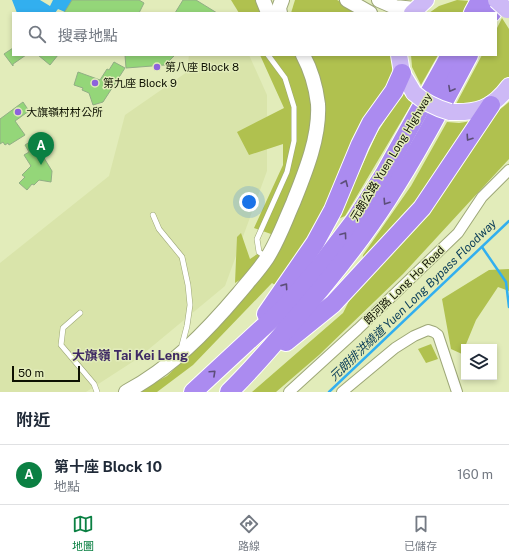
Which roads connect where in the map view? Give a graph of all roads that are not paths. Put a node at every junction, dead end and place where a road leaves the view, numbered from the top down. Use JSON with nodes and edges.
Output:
{"nodes":[{"id":1,"x":263,"y":0,"type":"edge"},
{"id":2,"x":282,"y":0,"type":"edge"},
{"id":3,"x":347,"y":0,"type":"edge"},
{"id":4,"x":379,"y":0,"type":"edge"},
{"id":5,"x":480,"y":0,"type":"edge"},
{"id":6,"x":418,"y":8,"type":"edge"},
{"id":7,"x":269,"y":12,"type":"edge"},
{"id":8,"x":280,"y":12,"type":"edge"},
{"id":9,"x":368,"y":12,"type":"edge"},
{"id":10,"x":474,"y":12,"type":"edge"},
{"id":11,"x":269,"y":56,"type":"edge"},
{"id":12,"x":303,"y":56,"type":"edge"},
{"id":13,"x":449,"y":56,"type":"edge"},
{"id":14,"x":468,"y":56,"type":"edge"},
{"id":15,"x":399,"y":62,"type":"edge"},
{"id":16,"x":509,"y":86,"type":"edge"},
{"id":17,"x":491,"y":105,"type":"junction"},
{"id":18,"x":509,"y":170,"type":"edge"},
{"id":19,"x":153,"y":215,"type":"dead end"},
{"id":20,"x":267,"y":258,"type":"junction"},
{"id":21,"x":80,"y":313,"type":"dead end"},
{"id":22,"x":247,"y":342,"type":"junction"},
{"id":23,"x":185,"y":351,"type":"junction"},
{"id":24,"x":249,"y":373,"type":"junction"},
{"id":25,"x":97,"y":392,"type":"edge"},
{"id":26,"x":126,"y":392,"type":"edge"},
{"id":27,"x":193,"y":392,"type":"edge"},
{"id":28,"x":229,"y":392,"type":"edge"},
{"id":29,"x":289,"y":392,"type":"edge"},
{"id":30,"x":342,"y":392,"type":"edge"},
{"id":31,"x":457,"y":392,"type":"edge"}],
"edges":[{"from":1,"to":7,"type":"street"},
{"from":2,"to":8,"type":"street"},
{"from":3,"to":9,"type":"street"},
{"from":4,"to":6,"type":"street"},
{"from":5,"to":10,"type":"highway"},
{"from":11,"to":20,"type":"lane"},
{"from":12,"to":20,"type":"street"},
{"from":22,"to":13,"type":"highway","name":"元朗公路 Yuen Long Highway","one_way":true},
{"from":14,"to":24,"type":"highway","name":"元朗公路 Yuen Long Highway","one_way":true},
{"from":15,"to":17,"type":"main road","bridge":true},
{"from":22,"to":15,"type":"highway","one_way":true},
{"from":16,"to":17,"type":"main road"},
{"from":17,"to":24,"type":"highway","one_way":true},
{"from":18,"to":29,"type":"street","name":"朗河路 Long Ho Road"},
{"from":19,"to":23,"type":"lane"},
{"from":20,"to":23,"type":"street"},
{"from":21,"to":25,"type":"lane"},
{"from":27,"to":22,"type":"highway","name":"元朗公路 Yuen Long Highway","one_way":true},
{"from":23,"to":26,"type":"street"},
{"from":24,"to":28,"type":"highway","name":"元朗公路 Yuen Long Highway"},
{"from":30,"to":31,"type":"street"}]}
